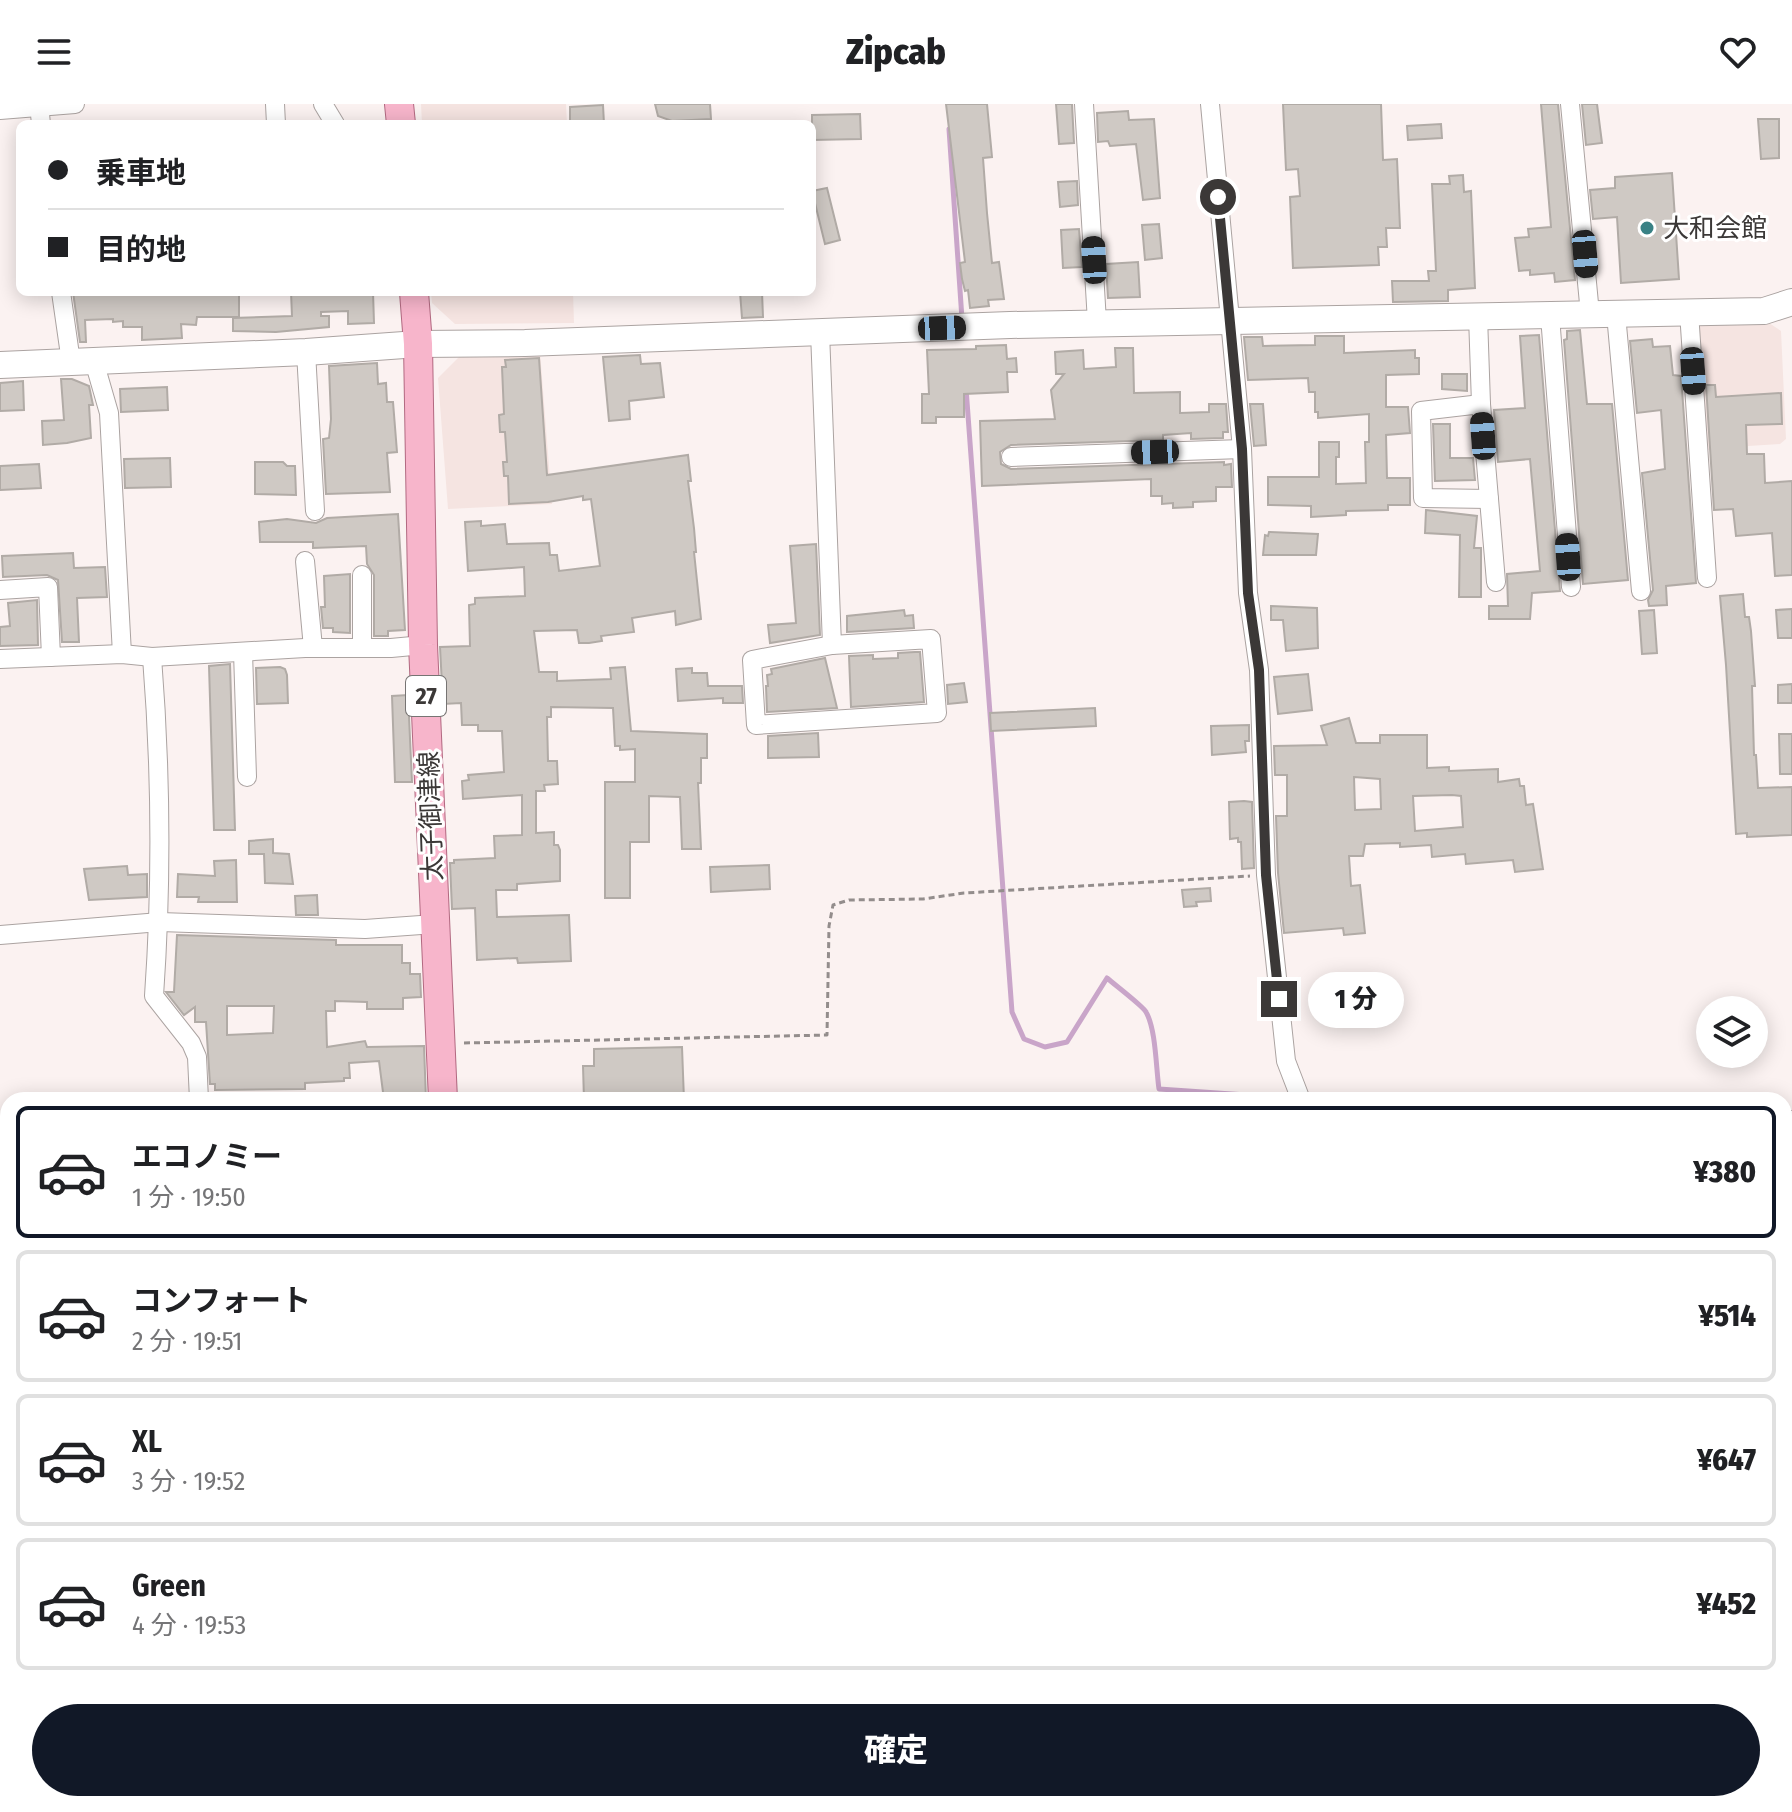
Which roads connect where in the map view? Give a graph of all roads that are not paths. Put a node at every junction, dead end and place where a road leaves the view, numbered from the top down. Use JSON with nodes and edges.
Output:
{"nodes":[{"id":1,"x":75,"y":104,"type":"edge"},
{"id":2,"x":1084,"y":104,"type":"edge"},
{"id":3,"x":1210,"y":104,"type":"edge"},
{"id":4,"x":1570,"y":104,"type":"edge"},
{"id":5,"x":0,"y":110,"type":"edge"},
{"id":6,"x":40,"y":112,"type":"edge"},
{"id":7,"x":62,"y":296,"type":"edge"},
{"id":8,"x":414,"y":296,"type":"edge"},
{"id":9,"x":1792,"y":302,"type":"edge"},
{"id":10,"x":1689,"y":312,"type":"junction"},
{"id":11,"x":1603,"y":314,"type":"junction"},
{"id":12,"x":1478,"y":316,"type":"junction"},
{"id":13,"x":1550,"y":316,"type":"junction"},
{"id":14,"x":1097,"y":322,"type":"junction"},
{"id":15,"x":1230,"y":322,"type":"junction"},
{"id":16,"x":820,"y":332,"type":"junction"},
{"id":17,"x":418,"y":344,"type":"junction"},
{"id":18,"x":306,"y":352,"type":"junction"},
{"id":19,"x":83,"y":362,"type":"junction"},
{"id":20,"x":0,"y":365,"type":"edge"},
{"id":21,"x":1481,"y":404,"type":"junction"},
{"id":22,"x":1242,"y":449,"type":"junction"},
{"id":23,"x":1011,"y":457,"type":"dead end"},
{"id":24,"x":1489,"y":499,"type":"junction"},
{"id":25,"x":315,"y":511,"type":"dead end"},
{"id":26,"x":305,"y":561,"type":"dead end"},
{"id":27,"x":362,"y":575,"type":"dead end"},
{"id":28,"x":1707,"y":578,"type":"dead end"},
{"id":29,"x":1496,"y":582,"type":"dead end"},
{"id":30,"x":1571,"y":587,"type":"dead end"},
{"id":31,"x":0,"y":590,"type":"edge"},
{"id":32,"x":1641,"y":591,"type":"dead end"},
{"id":33,"x":423,"y":645,"type":"junction"},
{"id":34,"x":832,"y":645,"type":"junction"},
{"id":35,"x":313,"y":648,"type":"junction"},
{"id":36,"x":362,"y":648,"type":"junction"},
{"id":37,"x":243,"y":652,"type":"junction"},
{"id":38,"x":122,"y":654,"type":"junction"},
{"id":39,"x":51,"y":657,"type":"junction"},
{"id":40,"x":152,"y":657,"type":"junction"},
{"id":41,"x":0,"y":659,"type":"edge"},
{"id":42,"x":247,"y":777,"type":"dead end"},
{"id":43,"x":160,"y":922,"type":"junction"},
{"id":44,"x":435,"y":924,"type":"junction"},
{"id":45,"x":0,"y":935,"type":"edge"},
{"id":46,"x":199,"y":1092,"type":"edge"},
{"id":47,"x":443,"y":1092,"type":"edge"},
{"id":48,"x":1298,"y":1092,"type":"edge"}],
"edges":[{"from":1,"to":6,"type":"street"},
{"from":2,"to":14,"type":"street"},
{"from":3,"to":15,"type":"street"},
{"from":4,"to":11,"type":"street"},
{"from":5,"to":6,"type":"street"},
{"from":7,"to":19,"type":"street"},
{"from":8,"to":17,"type":"main road","name":"太子御津線","number":"27"},
{"from":9,"to":10,"type":"street"},
{"from":10,"to":11,"type":"street"},
{"from":10,"to":28,"type":"street"},
{"from":11,"to":13,"type":"street"},
{"from":11,"to":32,"type":"street"},
{"from":12,"to":13,"type":"street"},
{"from":12,"to":15,"type":"street"},
{"from":12,"to":21,"type":"street"},
{"from":13,"to":30,"type":"street"},
{"from":14,"to":15,"type":"street"},
{"from":14,"to":16,"type":"street"},
{"from":15,"to":22,"type":"street"},
{"from":16,"to":17,"type":"street"},
{"from":16,"to":34,"type":"street"},
{"from":17,"to":18,"type":"street"},
{"from":17,"to":33,"type":"main road","name":"太子御津線","number":"27"},
{"from":18,"to":19,"type":"street"},
{"from":18,"to":25,"type":"street"},
{"from":19,"to":20,"type":"street"},
{"from":19,"to":38,"type":"street"},
{"from":21,"to":24,"type":"street"},
{"from":21,"to":24,"type":"street"},
{"from":22,"to":23,"type":"street"},
{"from":22,"to":48,"type":"street"},
{"from":24,"to":29,"type":"street"},
{"from":26,"to":35,"type":"street"},
{"from":27,"to":36,"type":"street"},
{"from":31,"to":39,"type":"street"},
{"from":33,"to":36,"type":"street"},
{"from":33,"to":44,"type":"main road","name":"太子御津線","number":"27"},
{"from":34,"to":34,"type":"street"},
{"from":35,"to":36,"type":"street"},
{"from":35,"to":37,"type":"street"},
{"from":37,"to":40,"type":"street"},
{"from":37,"to":42,"type":"street"},
{"from":38,"to":39,"type":"street"},
{"from":38,"to":40,"type":"street"},
{"from":39,"to":41,"type":"street"},
{"from":40,"to":43,"type":"street"},
{"from":43,"to":44,"type":"street"},
{"from":43,"to":45,"type":"street"},
{"from":43,"to":46,"type":"street"},
{"from":44,"to":47,"type":"main road","name":"太子御津線","number":"27"}]}
